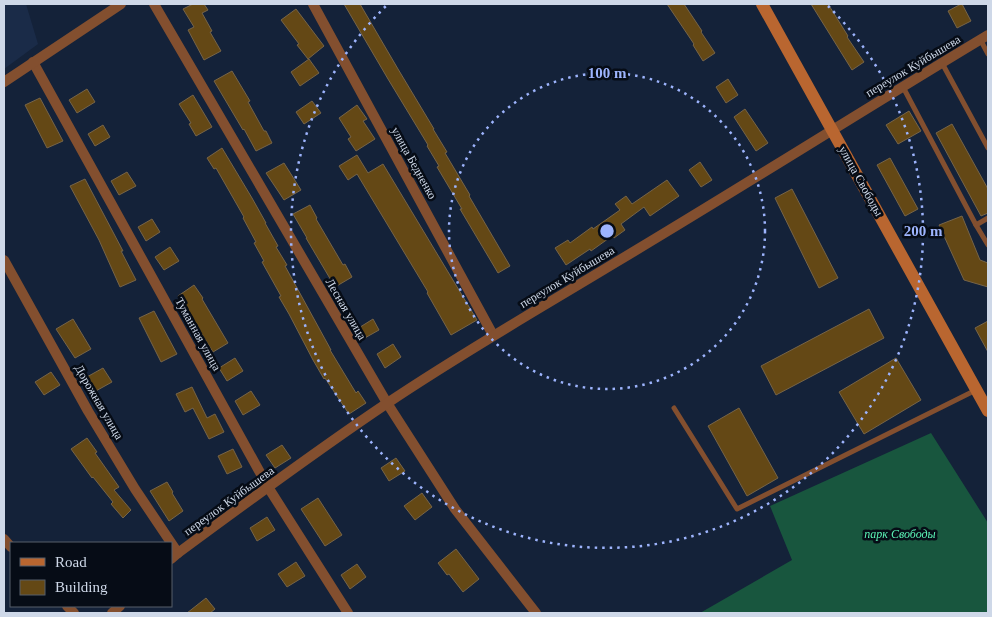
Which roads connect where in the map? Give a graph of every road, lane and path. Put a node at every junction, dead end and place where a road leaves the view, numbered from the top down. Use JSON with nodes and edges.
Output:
{"nodes":[{"id":1,"x":121,"y":4,"type":"edge"},
{"id":2,"x":154,"y":4,"type":"edge"},
{"id":3,"x":313,"y":4,"type":"edge"},
{"id":4,"x":762,"y":4,"type":"edge"},
{"id":5,"x":984,"y":37,"type":"edge"},
{"id":6,"x":988,"y":54,"type":"edge"},
{"id":7,"x":34,"y":62,"type":"junction"},
{"id":8,"x":942,"y":62,"type":"junction"},
{"id":9,"x":4,"y":82,"type":"edge"},
{"id":10,"x":903,"y":86,"type":"junction"},
{"id":11,"x":832,"y":129,"type":"junction"},
{"id":12,"x":988,"y":148,"type":"edge"},
{"id":13,"x":988,"y":218,"type":"edge"},
{"id":14,"x":976,"y":225,"type":"junction"},
{"id":15,"x":988,"y":245,"type":"edge"},
{"id":16,"x":4,"y":260,"type":"edge"},
{"id":17,"x":493,"y":335,"type":"junction"},
{"id":18,"x":976,"y":389,"type":"junction"},
{"id":19,"x":387,"y":403,"type":"junction"},
{"id":20,"x":674,"y":408,"type":"dead end"},
{"id":21,"x":988,"y":411,"type":"edge"},
{"id":22,"x":268,"y":487,"type":"junction"},
{"id":23,"x":167,"y":542,"type":"edge"},
{"id":24,"x":175,"y":556,"type":"edge"},
{"id":25,"x":348,"y":613,"type":"edge"},
{"id":26,"x":536,"y":613,"type":"edge"}],
"edges":[{"from":1,"to":7,"type":"street"},
{"from":2,"to":19,"type":"street","name":"Лесная улица"},
{"from":3,"to":17,"type":"street","name":"улица Бедненко"},
{"from":4,"to":11,"type":"main road","name":"улица Свободы"},
{"from":5,"to":6,"type":"lane"},
{"from":5,"to":8,"type":"street","name":"переулок Куйбышева"},
{"from":7,"to":9,"type":"street"},
{"from":7,"to":22,"type":"street","name":"Туманная улица"},
{"from":8,"to":10,"type":"street","name":"переулок Куйбышева"},
{"from":8,"to":12,"type":"lane"},
{"from":10,"to":11,"type":"street","name":"переулок Куйбышева"},
{"from":10,"to":14,"type":"lane"},
{"from":11,"to":17,"type":"street","name":"переулок Куйбышева"},
{"from":11,"to":18,"type":"main road","name":"улица Свободы"},
{"from":13,"to":14,"type":"lane"},
{"from":14,"to":15,"type":"lane"},
{"from":16,"to":23,"type":"street","name":"Дорожная улица"},
{"from":17,"to":19,"type":"street","name":"переулок Куйбышева"},
{"from":18,"to":20,"type":"lane"},
{"from":18,"to":21,"type":"main road","name":"улица Свободы"},
{"from":19,"to":22,"type":"street","name":"переулок Куйбышева"},
{"from":19,"to":26,"type":"street","name":"Лесная улица"},
{"from":22,"to":24,"type":"street","name":"переулок Куйбышева"},
{"from":22,"to":25,"type":"street","name":"Туманная улица"}]}
